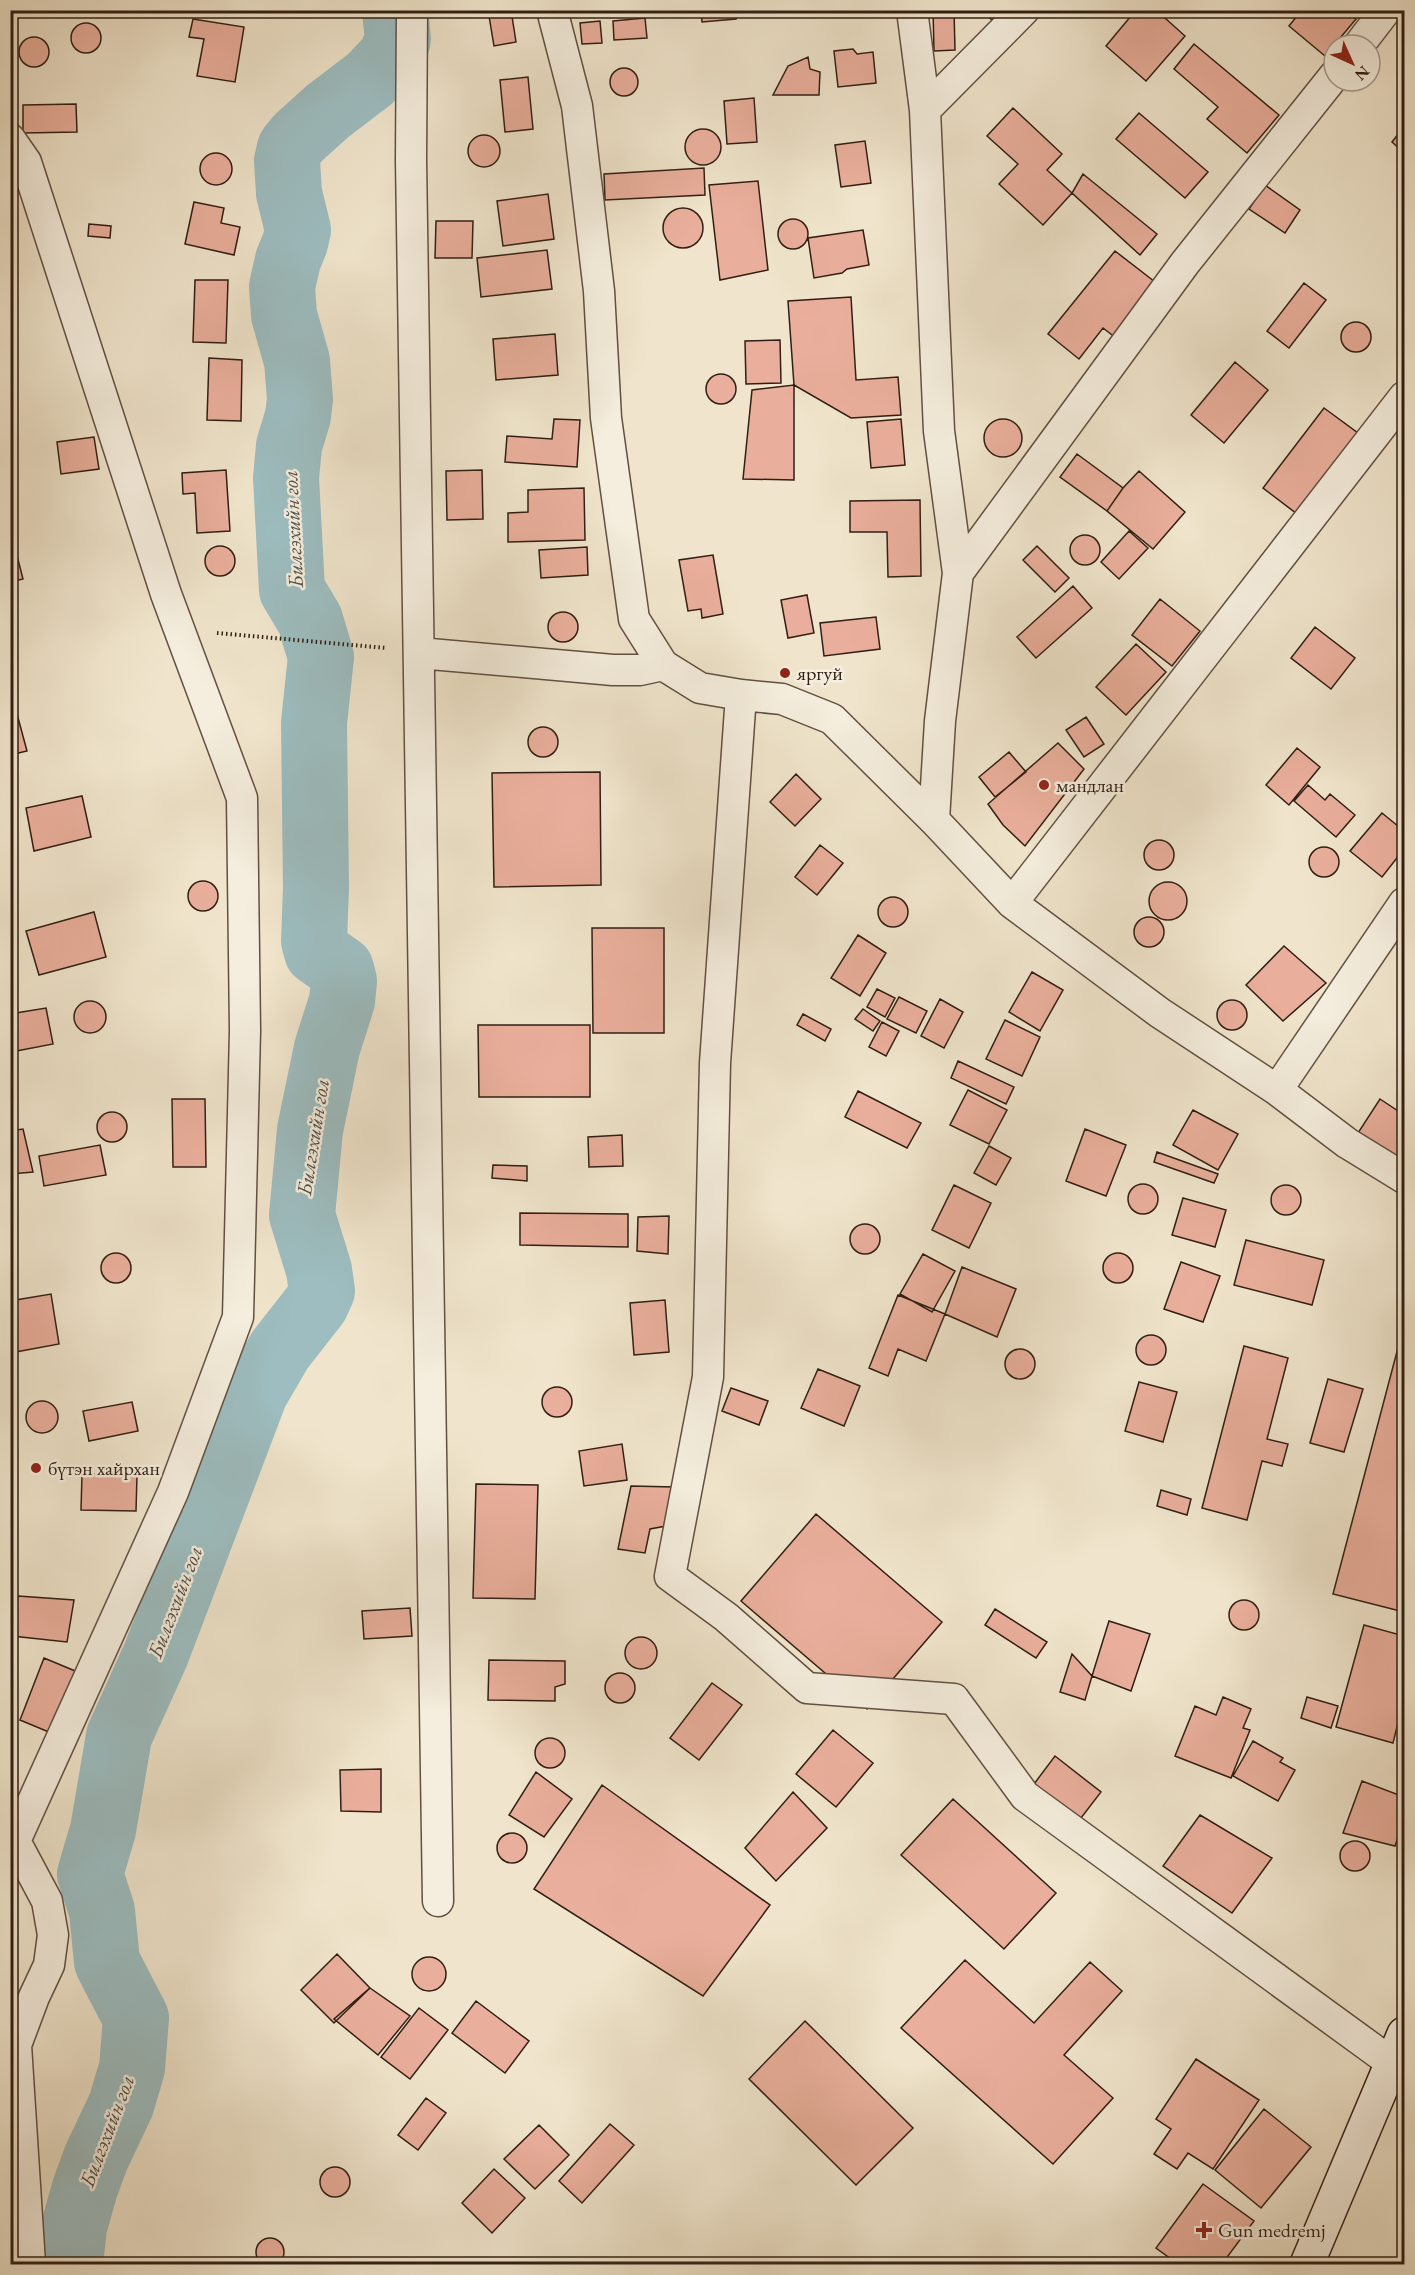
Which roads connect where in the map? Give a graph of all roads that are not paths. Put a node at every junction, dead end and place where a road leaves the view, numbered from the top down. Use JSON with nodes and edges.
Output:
{"nodes":[{"id":1,"x":412,"y":10,"type":"edge"},
{"id":2,"x":552,"y":10,"type":"edge"},
{"id":3,"x":912,"y":10,"type":"edge"},
{"id":4,"x":1024,"y":10,"type":"edge"},
{"id":5,"x":1386,"y":10,"type":"edge"},
{"id":6,"x":1368,"y":33,"type":"edge"},
{"id":7,"x":1322,"y":91,"type":"edge"},
{"id":8,"x":926,"y":110,"type":"junction"},
{"id":9,"x":10,"y":139,"type":"edge"},
{"id":10,"x":1404,"y":397,"type":"edge"},
{"id":11,"x":958,"y":573,"type":"junction"},
{"id":12,"x":406,"y":651,"type":"junction"},
{"id":13,"x":663,"y":665,"type":"junction"},
{"id":14,"x":741,"y":695,"type":"junction"},
{"id":15,"x":934,"y":820,"type":"junction"},
{"id":16,"x":1012,"y":903,"type":"junction"},
{"id":17,"x":1404,"y":903,"type":"edge"},
{"id":18,"x":1277,"y":1090,"type":"junction"},
{"id":19,"x":1404,"y":1178,"type":"edge"},
{"id":20,"x":438,"y":1901,"type":"dead end"},
{"id":21,"x":13,"y":2045,"type":"edge"},
{"id":22,"x":1398,"y":2048,"type":"edge"},
{"id":23,"x":30,"y":2265,"type":"edge"},
{"id":24,"x":1307,"y":2265,"type":"edge"}],
"edges":[{"from":1,"to":12,"type":"street"},
{"from":2,"to":13,"type":"street"},
{"from":3,"to":8,"type":"street"},
{"from":4,"to":8,"type":"street"},
{"from":5,"to":6,"type":"street"},
{"from":7,"to":11,"type":"street"},
{"from":8,"to":11,"type":"street"},
{"from":9,"to":21,"type":"street"},
{"from":10,"to":16,"type":"street"},
{"from":11,"to":15,"type":"street"},
{"from":12,"to":13,"type":"street"},
{"from":12,"to":20,"type":"street"},
{"from":13,"to":14,"type":"street"},
{"from":14,"to":15,"type":"street"},
{"from":14,"to":22,"type":"street"},
{"from":15,"to":16,"type":"street"},
{"from":16,"to":18,"type":"street"},
{"from":17,"to":18,"type":"street"},
{"from":18,"to":19,"type":"street"},
{"from":21,"to":23,"type":"street"},
{"from":22,"to":24,"type":"main road"}]}
